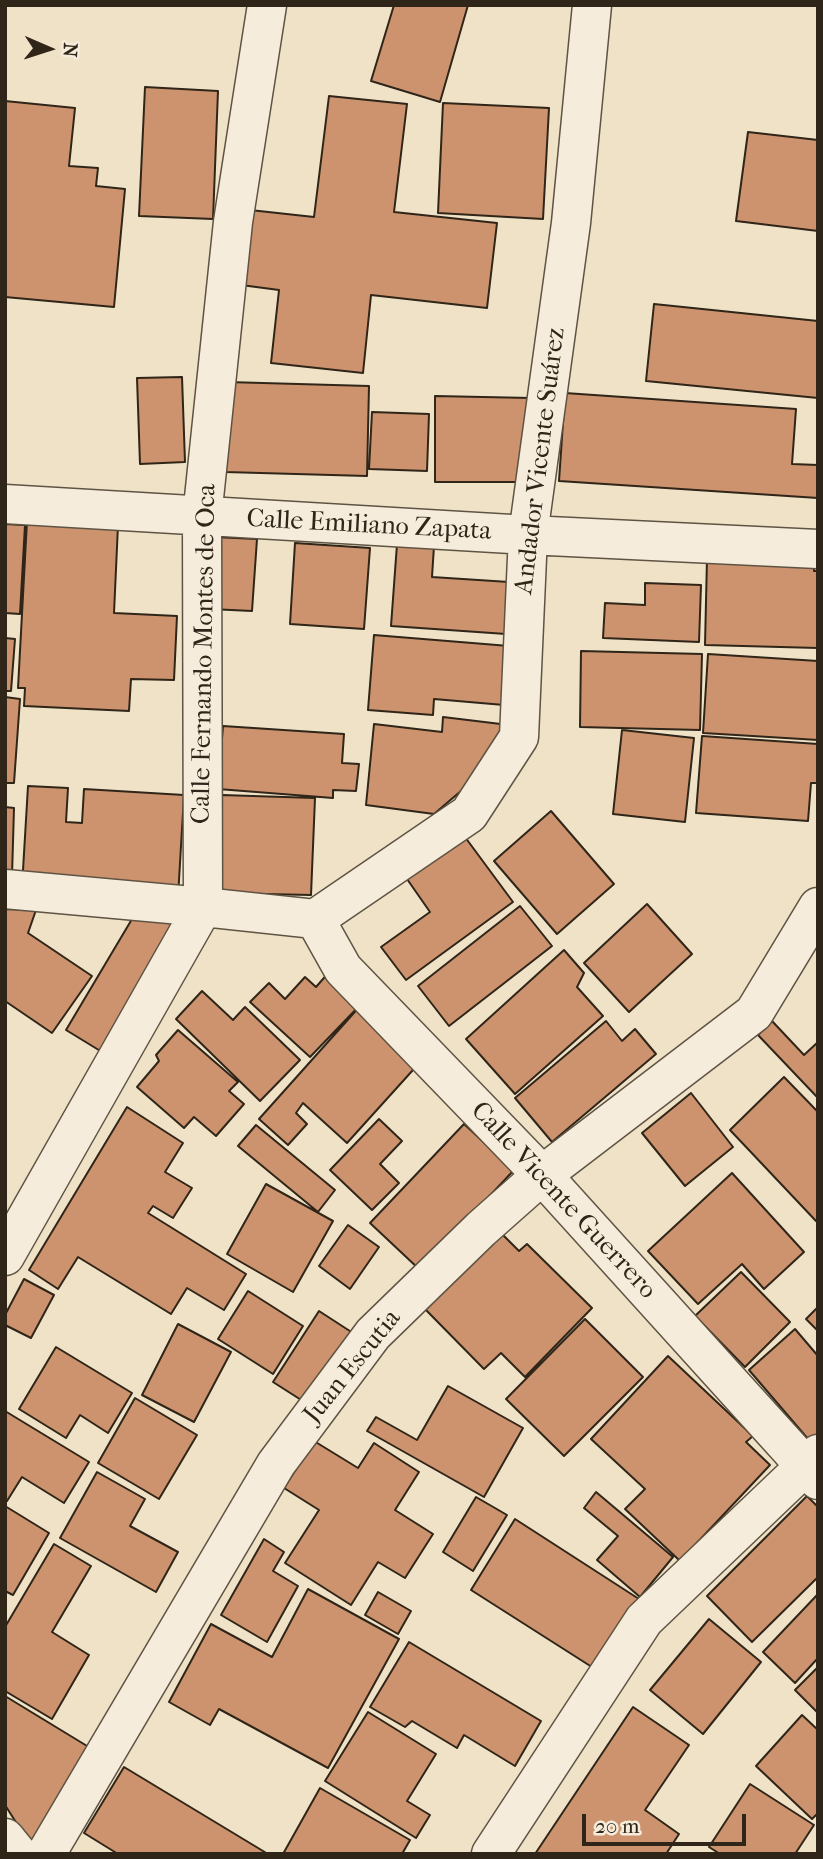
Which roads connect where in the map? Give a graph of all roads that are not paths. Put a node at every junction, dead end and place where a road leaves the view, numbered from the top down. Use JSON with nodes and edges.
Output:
{"nodes":[{"id":1,"x":267,"y":5,"type":"edge"},
{"id":2,"x":592,"y":5,"type":"edge"},
{"id":3,"x":5,"y":504,"type":"edge"},
{"id":4,"x":202,"y":517,"type":"junction"},
{"id":5,"x":528,"y":535,"type":"junction"},
{"id":6,"x":818,"y":549,"type":"edge"},
{"id":7,"x":5,"y":889,"type":"edge"},
{"id":8,"x":203,"y":907,"type":"junction"},
{"id":9,"x":818,"y":907,"type":"edge"},
{"id":10,"x":315,"y":919,"type":"junction"},
{"id":11,"x":542,"y":1175,"type":"junction"},
{"id":12,"x":16,"y":1210,"type":"edge"},
{"id":13,"x":5,"y":1256,"type":"edge"},
{"id":14,"x":813,"y":1466,"type":"edge"},
{"id":15,"x":5,"y":1838,"type":"edge"},
{"id":16,"x":18,"y":1854,"type":"edge"},
{"id":17,"x":46,"y":1854,"type":"edge"},
{"id":18,"x":491,"y":1854,"type":"edge"}],
"edges":[{"from":1,"to":4,"type":"street","name":"Calle Fernando Montes de Oca"},
{"from":2,"to":5,"type":"street","name":"Andador Vicente Suárez"},
{"from":3,"to":4,"type":"street","name":"Calle Emiliano Zapata"},
{"from":4,"to":5,"type":"street","name":"Calle Emiliano Zapata"},
{"from":4,"to":8,"type":"street","name":"Calle Fernando Montes de Oca"},
{"from":5,"to":6,"type":"street","name":"Calle Emiliano Zapata"},
{"from":5,"to":10,"type":"street","name":"Andador Vicente Suárez"},
{"from":7,"to":8,"type":"street"},
{"from":8,"to":10,"type":"street"},
{"from":8,"to":12,"type":"street","name":"Calle Fernando Montes de Oca"},
{"from":9,"to":11,"type":"street","name":"Juan Escutia"},
{"from":10,"to":11,"type":"street","name":"Calle Vicente Guerrero"},
{"from":11,"to":14,"type":"street","name":"Calle Vicente Guerrero"},
{"from":11,"to":17,"type":"street","name":"Juan Escutia"},
{"from":12,"to":13,"type":"street","name":"Calle Fernando Montes de Oca"},
{"from":14,"to":18,"type":"street"},
{"from":15,"to":16,"type":"street"}]}
